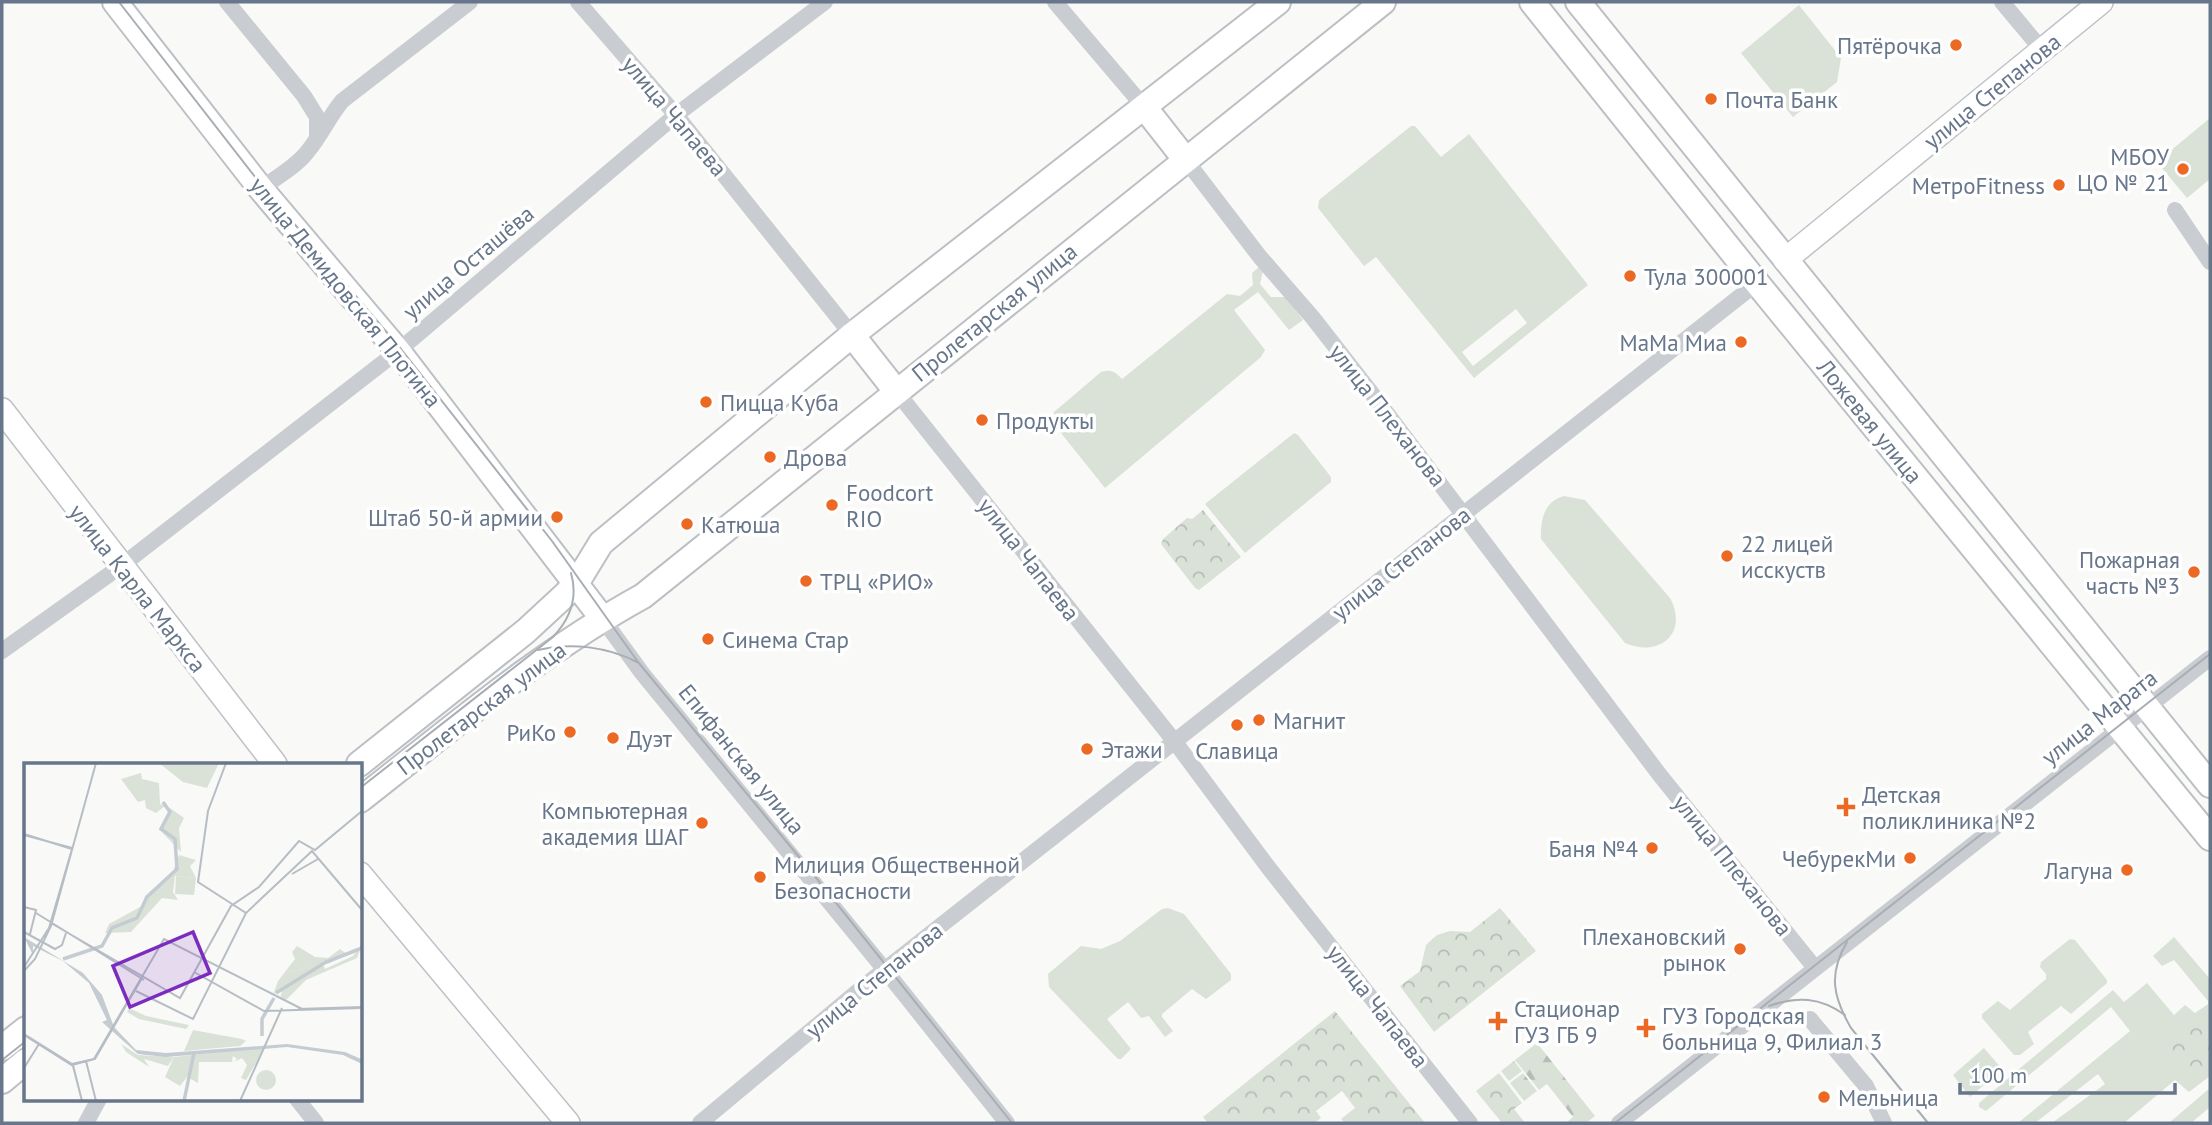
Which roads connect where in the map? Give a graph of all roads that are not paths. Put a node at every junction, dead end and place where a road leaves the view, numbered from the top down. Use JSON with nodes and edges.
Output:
{"nodes":[{"id":1,"x":115,"y":2,"type":"edge"},
{"id":2,"x":227,"y":2,"type":"edge"},
{"id":3,"x":470,"y":2,"type":"edge"},
{"id":4,"x":578,"y":2,"type":"edge"},
{"id":5,"x":825,"y":2,"type":"edge"},
{"id":6,"x":1055,"y":2,"type":"edge"},
{"id":7,"x":1278,"y":2,"type":"edge"},
{"id":8,"x":1384,"y":2,"type":"edge"},
{"id":9,"x":1532,"y":2,"type":"edge"},
{"id":10,"x":1578,"y":2,"type":"edge"},
{"id":11,"x":2001,"y":2,"type":"edge"},
{"id":12,"x":2101,"y":2,"type":"edge"},
{"id":13,"x":2043,"y":51,"type":"junction"},
{"id":14,"x":1145,"y":108,"type":"junction"},
{"id":15,"x":676,"y":115,"type":"junction"},
{"id":16,"x":317,"y":137,"type":"junction"},
{"id":17,"x":1185,"y":159,"type":"junction"},
{"id":18,"x":261,"y":189,"type":"junction"},
{"id":19,"x":2175,"y":210,"type":"dead end"},
{"id":20,"x":1785,"y":260,"type":"junction"},
{"id":21,"x":2210,"y":262,"type":"edge"},
{"id":22,"x":1757,"y":283,"type":"junction"},
{"id":23,"x":852,"y":335,"type":"junction"},
{"id":24,"x":398,"y":351,"type":"junction"},
{"id":25,"x":896,"y":391,"type":"junction"},
{"id":26,"x":2,"y":410,"type":"edge"},
{"id":27,"x":1464,"y":513,"type":"junction"},
{"id":28,"x":1994,"y":519,"type":"junction"},
{"id":29,"x":1968,"y":541,"type":"junction"},
{"id":30,"x":121,"y":566,"type":"junction"},
{"id":31,"x":576,"y":583,"type":"junction"},
{"id":32,"x":602,"y":618,"type":"junction"},
{"id":33,"x":2,"y":651,"type":"edge"},
{"id":34,"x":2210,"y":658,"type":"edge"},
{"id":35,"x":2147,"y":708,"type":"junction"},
{"id":36,"x":2121,"y":728,"type":"junction"},
{"id":37,"x":1175,"y":742,"type":"junction"},
{"id":38,"x":273,"y":763,"type":"edge"},
{"id":39,"x":361,"y":763,"type":"edge"},
{"id":40,"x":2210,"y":785,"type":"edge"},
{"id":41,"x":362,"y":798,"type":"edge"},
{"id":42,"x":2210,"y":838,"type":"edge"},
{"id":43,"x":362,"y":877,"type":"edge"},
{"id":44,"x":1815,"y":968,"type":"junction"},
{"id":45,"x":885,"y":970,"type":"junction"},
{"id":46,"x":1810,"y":1019,"type":"dead end"},
{"id":47,"x":24,"y":1063,"type":"edge"},
{"id":48,"x":2,"y":1081,"type":"edge"},
{"id":49,"x":98,"y":1100,"type":"edge"},
{"id":50,"x":298,"y":1100,"type":"edge"},
{"id":51,"x":86,"y":1123,"type":"edge"},
{"id":52,"x":316,"y":1123,"type":"edge"},
{"id":53,"x":568,"y":1123,"type":"edge"},
{"id":54,"x":700,"y":1123,"type":"edge"},
{"id":55,"x":1007,"y":1123,"type":"edge"},
{"id":56,"x":1470,"y":1123,"type":"edge"},
{"id":57,"x":1619,"y":1123,"type":"edge"},
{"id":58,"x":1884,"y":1123,"type":"edge"}],
"edges":[{"from":1,"to":18,"type":"main road","name":"улица Демидовская Плотина"},
{"from":2,"to":16,"type":"street"},
{"from":3,"to":16,"type":"street"},
{"from":4,"to":15,"type":"street","name":"улица Чапаева"},
{"from":5,"to":15,"type":"street","name":"улица Осташёва"},
{"from":6,"to":14,"type":"street","name":"улица Плеханова"},
{"from":7,"to":14,"type":"main road","name":"Пролетарская улица"},
{"from":8,"to":17,"type":"main road","name":"Пролетарская улица"},
{"from":9,"to":22,"type":"main road","name":"Ложевая улица"},
{"from":10,"to":20,"type":"main road","name":"Ложевая улица"},
{"from":11,"to":13,"type":"street"},
{"from":12,"to":13,"type":"street","name":"улица Степанова"},
{"from":13,"to":20,"type":"street","name":"улица Степанова"},
{"from":14,"to":17,"type":"main road","name":"улица Плеханова"},
{"from":14,"to":23,"type":"main road","name":"Пролетарская улица"},
{"from":15,"to":23,"type":"street","name":"улица Чапаева"},
{"from":15,"to":24,"type":"street","name":"улица Осташёва"},
{"from":16,"to":18,"type":"street"},
{"from":17,"to":25,"type":"main road","name":"Пролетарская улица"},
{"from":17,"to":27,"type":"street","name":"улица Плеханова"},
{"from":18,"to":24,"type":"main road","name":"улица Демидовская Плотина"},
{"from":19,"to":21,"type":"street"},
{"from":20,"to":22,"type":"main road","name":"улица Степанова"},
{"from":20,"to":28,"type":"main road","name":"Ложевая улица"},
{"from":22,"to":27,"type":"street","name":"улица Степанова"},
{"from":22,"to":29,"type":"main road","name":"Ложевая улица"},
{"from":23,"to":25,"type":"main road","name":"улица Чапаева"},
{"from":23,"to":31,"type":"main road","name":"Пролетарская улица"},
{"from":24,"to":30,"type":"street","name":"улица Осташёва"},
{"from":24,"to":31,"type":"main road","name":"улица Демидовская Плотина"},
{"from":25,"to":32,"type":"main road","name":"Пролетарская улица"},
{"from":25,"to":37,"type":"street","name":"улица Чапаева"},
{"from":26,"to":30,"type":"street","name":"улица Карла Маркса"},
{"from":27,"to":37,"type":"street","name":"улица Степанова"},
{"from":27,"to":44,"type":"street","name":"улица Плеханова"},
{"from":28,"to":29,"type":"main road"},
{"from":28,"to":35,"type":"main road","name":"Ложевая улица"},
{"from":29,"to":36,"type":"main road","name":"Ложевая улица"},
{"from":30,"to":33,"type":"street","name":"улица Осташёва"},
{"from":30,"to":38,"type":"street","name":"улица Карла Маркса"},
{"from":31,"to":32,"type":"main road"},
{"from":31,"to":39,"type":"main road","name":"Пролетарская улица"},
{"from":32,"to":41,"type":"main road","name":"Пролетарская улица"},
{"from":32,"to":45,"type":"street","name":"Епифанская улица"},
{"from":34,"to":35,"type":"street","name":"улица Марата"},
{"from":35,"to":36,"type":"street","name":"улица Марата"},
{"from":35,"to":40,"type":"main road","name":"Ложевая улица"},
{"from":36,"to":42,"type":"main road","name":"Ложевая улица"},
{"from":36,"to":44,"type":"street","name":"улица Марата"},
{"from":37,"to":45,"type":"street","name":"улица Степанова"},
{"from":37,"to":56,"type":"street","name":"улица Чапаева"},
{"from":43,"to":53,"type":"street"},
{"from":44,"to":57,"type":"street","name":"улица Марата"},
{"from":45,"to":54,"type":"street","name":"улица Степанова"},
{"from":45,"to":55,"type":"street","name":"Епифанская улица"},
{"from":46,"to":58,"type":"street"},
{"from":47,"to":48,"type":"main road"},
{"from":49,"to":51,"type":"street"},
{"from":50,"to":52,"type":"street"}]}
